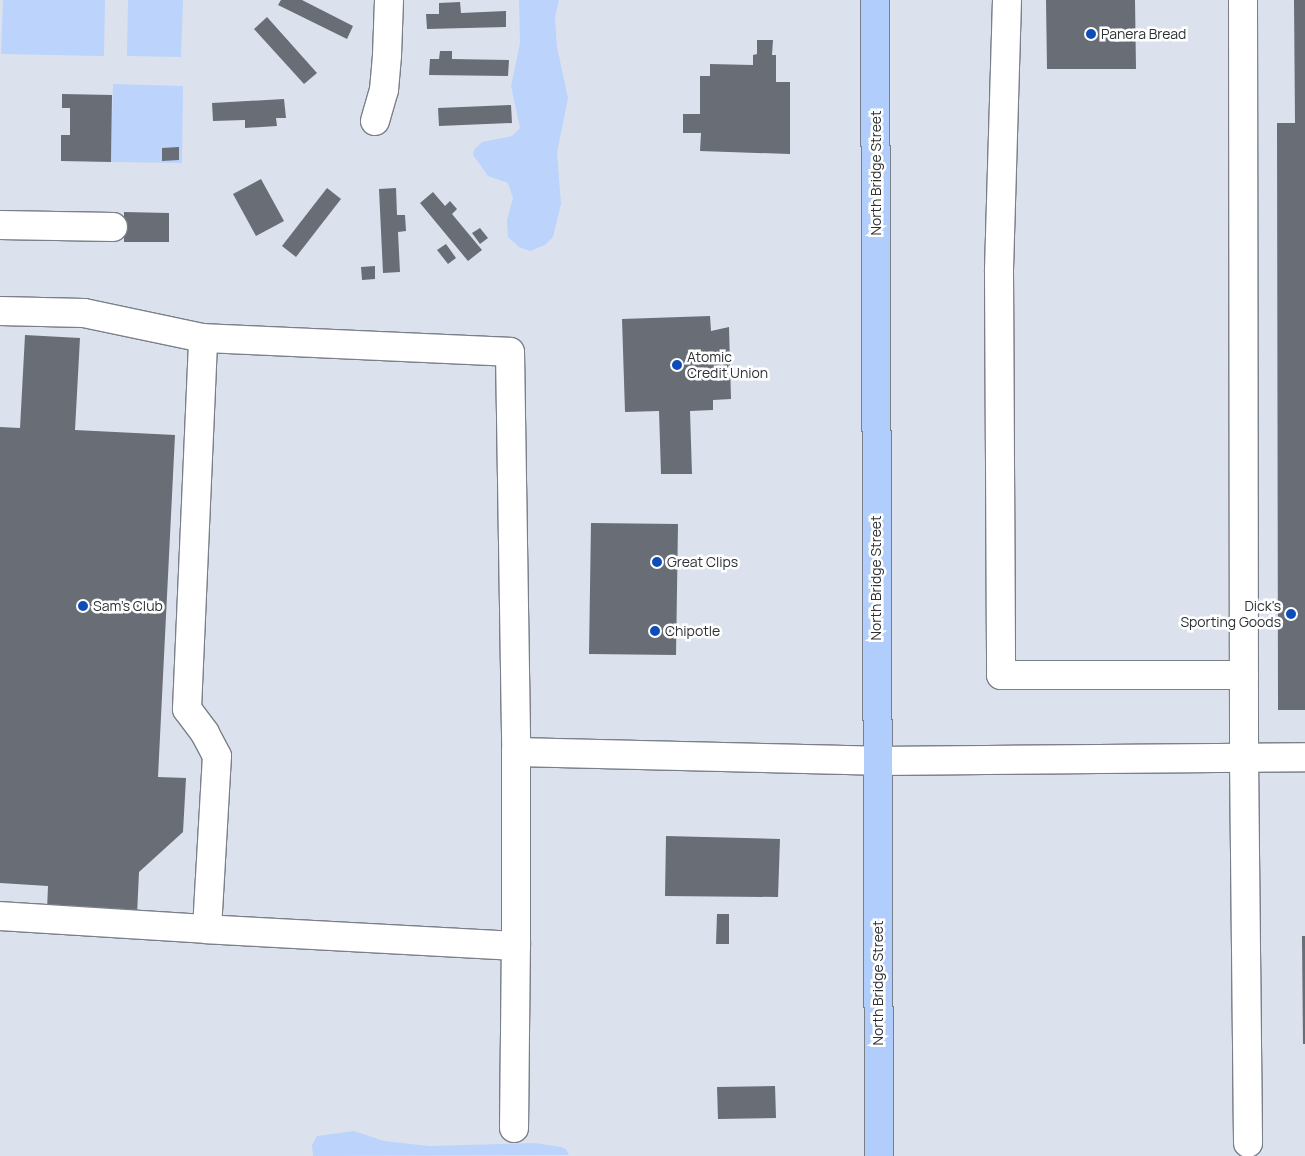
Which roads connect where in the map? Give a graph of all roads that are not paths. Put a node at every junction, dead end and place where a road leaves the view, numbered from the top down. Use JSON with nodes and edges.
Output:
{"nodes":[{"id":1,"x":389,"y":0,"type":"edge"},
{"id":2,"x":875,"y":0,"type":"edge"},
{"id":3,"x":1007,"y":0,"type":"edge"},
{"id":4,"x":1243,"y":0,"type":"edge"},
{"id":5,"x":375,"y":121,"type":"dead end"},
{"id":6,"x":0,"y":225,"type":"edge"},
{"id":7,"x":114,"y":227,"type":"dead end"},
{"id":8,"x":0,"y":311,"type":"edge"},
{"id":9,"x":203,"y":338,"type":"junction"},
{"id":10,"x":1244,"y":675,"type":"junction"},
{"id":11,"x":516,"y":752,"type":"junction"},
{"id":12,"x":1244,"y":757,"type":"junction"},
{"id":13,"x":1305,"y":757,"type":"edge"},
{"id":14,"x":877,"y":761,"type":"junction"},
{"id":15,"x":0,"y":916,"type":"edge"},
{"id":16,"x":207,"y":929,"type":"junction"},
{"id":17,"x":516,"y":946,"type":"junction"},
{"id":18,"x":514,"y":1128,"type":"dead end"},
{"id":19,"x":1248,"y":1143,"type":"dead end"},
{"id":20,"x":879,"y":1156,"type":"edge"}],
"edges":[{"from":1,"to":5,"type":"street"},
{"from":2,"to":14,"type":"main road","name":"North Bridge Street"},
{"from":3,"to":10,"type":"street"},
{"from":4,"to":10,"type":"street"},
{"from":6,"to":7,"type":"street"},
{"from":8,"to":9,"type":"street"},
{"from":9,"to":11,"type":"street"},
{"from":9,"to":16,"type":"street"},
{"from":10,"to":12,"type":"street"},
{"from":11,"to":14,"type":"street"},
{"from":11,"to":17,"type":"street"},
{"from":12,"to":13,"type":"street"},
{"from":12,"to":14,"type":"street"},
{"from":12,"to":19,"type":"street"},
{"from":14,"to":20,"type":"main road","name":"North Bridge Street"},
{"from":15,"to":16,"type":"street"},
{"from":16,"to":17,"type":"street"},
{"from":17,"to":18,"type":"street"}]}
